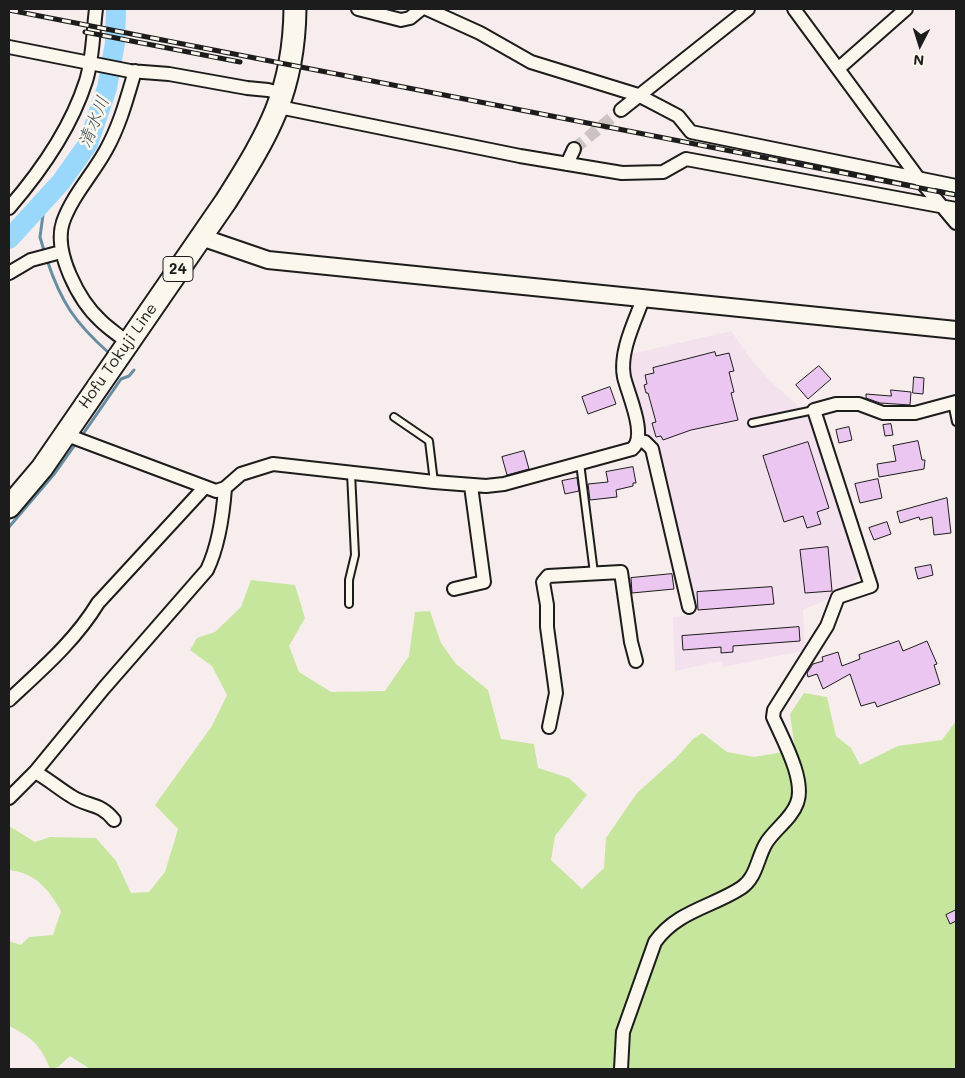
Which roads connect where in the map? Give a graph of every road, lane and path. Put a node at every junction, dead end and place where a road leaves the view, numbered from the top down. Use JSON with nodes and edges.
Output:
{"nodes":[{"id":1,"x":96,"y":9,"type":"edge"},
{"id":2,"x":295,"y":9,"type":"edge"},
{"id":3,"x":358,"y":9,"type":"edge"},
{"id":4,"x":421,"y":9,"type":"edge"},
{"id":5,"x":427,"y":9,"type":"edge"},
{"id":6,"x":748,"y":9,"type":"edge"},
{"id":7,"x":794,"y":9,"type":"edge"},
{"id":8,"x":906,"y":9,"type":"edge"},
{"id":9,"x":9,"y":47,"type":"edge"},
{"id":10,"x":93,"y":64,"type":"junction"},
{"id":11,"x":839,"y":68,"type":"junction"},
{"id":12,"x":132,"y":71,"type":"junction"},
{"id":13,"x":638,"y":95,"type":"junction"},
{"id":14,"x":282,"y":101,"type":"junction"},
{"id":15,"x":621,"y":110,"type":"tunnel mouth"},
{"id":16,"x":574,"y":150,"type":"tunnel mouth"},
{"id":17,"x":567,"y":164,"type":"junction"},
{"id":18,"x":919,"y":179,"type":"junction"},
{"id":19,"x":956,"y":186,"type":"edge"},
{"id":20,"x":942,"y":206,"type":"junction"},
{"id":21,"x":9,"y":208,"type":"edge"},
{"id":22,"x":956,"y":209,"type":"edge"},
{"id":23,"x":956,"y":223,"type":"edge"},
{"id":24,"x":201,"y":236,"type":"junction"},
{"id":25,"x":62,"y":252,"type":"junction"},
{"id":26,"x":9,"y":273,"type":"edge"},
{"id":27,"x":643,"y":299,"type":"junction"},
{"id":28,"x":956,"y":330,"type":"edge"},
{"id":29,"x":128,"y":342,"type":"junction"},
{"id":30,"x":954,"y":402,"type":"edge"},
{"id":31,"x":814,"y":410,"type":"junction"},
{"id":32,"x":394,"y":417,"type":"dead end"},
{"id":33,"x":956,"y":422,"type":"edge"},
{"id":34,"x":752,"y":423,"type":"dead end"},
{"id":35,"x":64,"y":434,"type":"junction"},
{"id":36,"x":639,"y":441,"type":"junction"},
{"id":37,"x":580,"y":463,"type":"junction"},
{"id":38,"x":351,"y":473,"type":"junction"},
{"id":39,"x":434,"y":482,"type":"junction"},
{"id":40,"x":471,"y":486,"type":"junction"},
{"id":41,"x":204,"y":488,"type":"junction"},
{"id":42,"x":225,"y":488,"type":"junction"},
{"id":43,"x":9,"y":507,"type":"edge"},
{"id":44,"x":594,"y":573,"type":"junction"},
{"id":45,"x":454,"y":589,"type":"dead end"},
{"id":46,"x":349,"y":604,"type":"dead end"},
{"id":47,"x":689,"y":607,"type":"dead end"},
{"id":48,"x":636,"y":661,"type":"dead end"},
{"id":49,"x":9,"y":700,"type":"edge"},
{"id":50,"x":549,"y":727,"type":"dead end"},
{"id":51,"x":35,"y":772,"type":"junction"},
{"id":52,"x":9,"y":798,"type":"edge"},
{"id":53,"x":114,"y":820,"type":"dead end"},
{"id":54,"x":621,"y":1069,"type":"edge"}],
"edges":[{"from":1,"to":10,"type":"street"},
{"from":2,"to":14,"type":"main road","name":"Hofu Tokuji Line","number":"24"},
{"from":3,"to":4,"type":"street"},
{"from":5,"to":13,"type":"street"},
{"from":6,"to":13,"type":"street"},
{"from":7,"to":11,"type":"street"},
{"from":8,"to":11,"type":"street"},
{"from":9,"to":10,"type":"street"},
{"from":10,"to":12,"type":"street"},
{"from":10,"to":21,"type":"street"},
{"from":11,"to":18,"type":"street"},
{"from":12,"to":14,"type":"street"},
{"from":12,"to":25,"type":"street"},
{"from":13,"to":15,"type":"street"},
{"from":13,"to":18,"type":"street"},
{"from":14,"to":17,"type":"street"},
{"from":14,"to":24,"type":"main road","name":"Hofu Tokuji Line","number":"24"},
{"from":16,"to":17,"type":"street"},
{"from":17,"to":20,"type":"street"},
{"from":18,"to":19,"type":"street"},
{"from":18,"to":20,"type":"street"},
{"from":20,"to":22,"type":"street"},
{"from":20,"to":23,"type":"street"},
{"from":24,"to":27,"type":"street"},
{"from":24,"to":29,"type":"main road","name":"Hofu Tokuji Line","number":"24"},
{"from":25,"to":26,"type":"street"},
{"from":25,"to":29,"type":"street"},
{"from":27,"to":28,"type":"street"},
{"from":27,"to":36,"type":"street"},
{"from":29,"to":35,"type":"main road","name":"Hofu Tokuji Line","number":"24"},
{"from":30,"to":31,"type":"street"},
{"from":30,"to":33,"type":"lane"},
{"from":31,"to":34,"type":"lane"},
{"from":31,"to":54,"type":"street"},
{"from":32,"to":39,"type":"lane"},
{"from":35,"to":41,"type":"street"},
{"from":35,"to":43,"type":"main road","name":"Hofu Tokuji Line","number":"24"},
{"from":36,"to":37,"type":"street"},
{"from":36,"to":47,"type":"street"},
{"from":37,"to":40,"type":"street"},
{"from":37,"to":44,"type":"lane"},
{"from":38,"to":39,"type":"street"},
{"from":38,"to":42,"type":"street"},
{"from":38,"to":46,"type":"lane"},
{"from":39,"to":40,"type":"street"},
{"from":40,"to":45,"type":"street"},
{"from":41,"to":42,"type":"street"},
{"from":41,"to":49,"type":"street"},
{"from":42,"to":51,"type":"street"},
{"from":44,"to":48,"type":"street"},
{"from":44,"to":50,"type":"street"},
{"from":51,"to":52,"type":"street"},
{"from":51,"to":53,"type":"street"}]}
